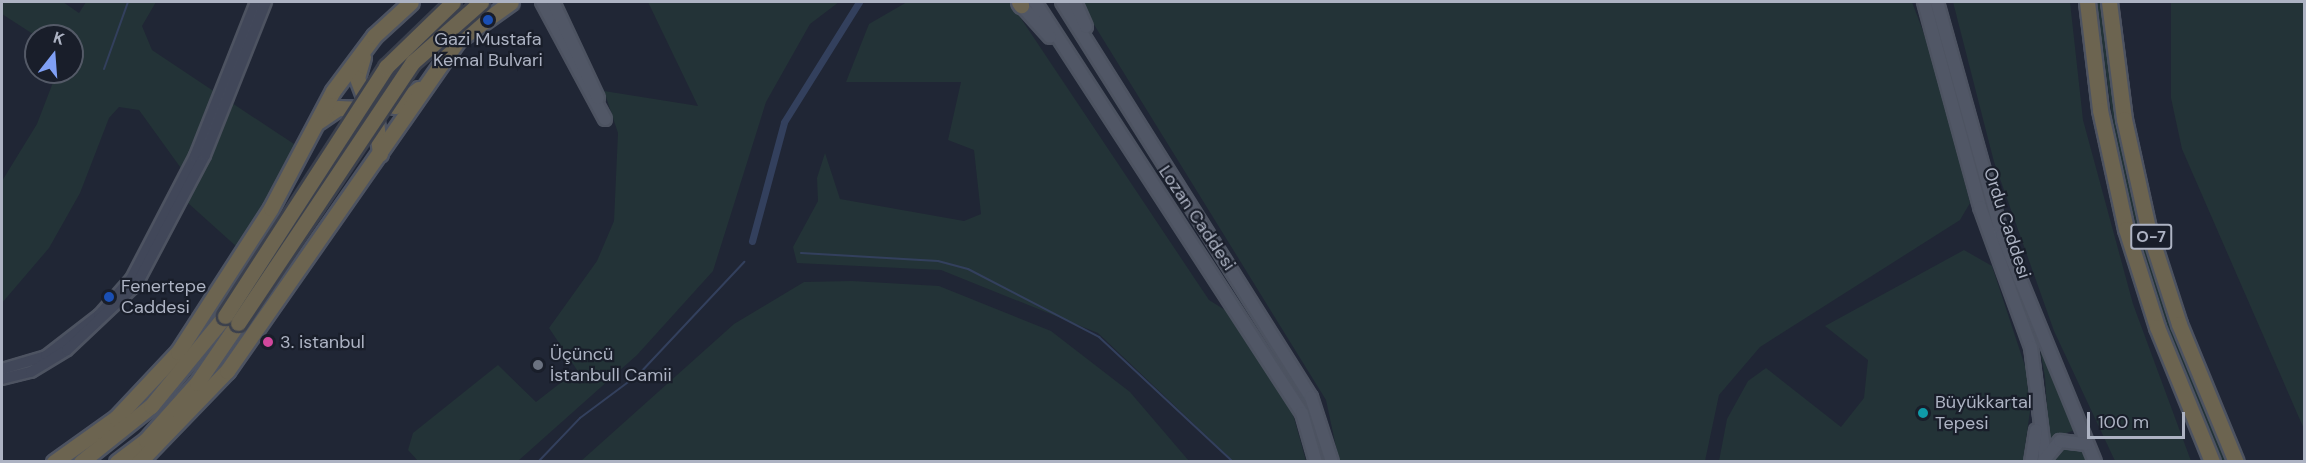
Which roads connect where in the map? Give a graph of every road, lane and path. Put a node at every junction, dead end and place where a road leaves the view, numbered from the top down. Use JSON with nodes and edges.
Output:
{"nodes":[{"id":1,"x":256,"y":2,"type":"edge"},
{"id":2,"x":266,"y":2,"type":"edge"},
{"id":3,"x":411,"y":2,"type":"edge"},
{"id":4,"x":453,"y":2,"type":"edge"},
{"id":5,"x":481,"y":2,"type":"edge"},
{"id":6,"x":511,"y":2,"type":"edge"},
{"id":7,"x":542,"y":2,"type":"edge"},
{"id":8,"x":553,"y":2,"type":"edge"},
{"id":9,"x":1062,"y":2,"type":"edge"},
{"id":10,"x":1075,"y":2,"type":"edge"},
{"id":11,"x":1924,"y":2,"type":"edge"},
{"id":12,"x":1937,"y":2,"type":"edge"},
{"id":13,"x":2087,"y":2,"type":"edge"},
{"id":14,"x":2109,"y":2,"type":"edge"},
{"id":15,"x":1025,"y":3,"type":"edge"},
{"id":16,"x":374,"y":36,"type":"junction"},
{"id":17,"x":1100,"y":58,"type":"junction"},
{"id":18,"x":437,"y":69,"type":"junction"},
{"id":19,"x":314,"y":124,"type":"junction"},
{"id":20,"x":380,"y":154,"type":"junction"},
{"id":21,"x":232,"y":320,"type":"junction"},
{"id":22,"x":2,"y":369,"type":"edge"},
{"id":23,"x":2,"y":379,"type":"edge"},
{"id":24,"x":2039,"y":387,"type":"junction"},
{"id":25,"x":2093,"y":456,"type":"edge"},
{"id":26,"x":2044,"y":459,"type":"edge"},
{"id":27,"x":54,"y":462,"type":"edge"},
{"id":28,"x":81,"y":462,"type":"edge"},
{"id":29,"x":117,"y":462,"type":"edge"},
{"id":30,"x":139,"y":462,"type":"edge"},
{"id":31,"x":1316,"y":462,"type":"edge"},
{"id":32,"x":1332,"y":462,"type":"edge"},
{"id":33,"x":2031,"y":462,"type":"edge"},
{"id":34,"x":2212,"y":462,"type":"edge"},
{"id":35,"x":2236,"y":462,"type":"edge"}],
"edges":[{"from":1,"to":22,"type":"street"},
{"from":2,"to":23,"type":"street"},
{"from":3,"to":16,"type":"highway"},
{"from":4,"to":21,"type":"highway","bridge":true},
{"from":5,"to":21,"type":"highway","bridge":true},
{"from":6,"to":18,"type":"highway"},
{"from":7,"to":8,"type":"main road"},
{"from":9,"to":17,"type":"main road","name":"Lozan Caddesi"},
{"from":10,"to":17,"type":"main road"},
{"from":11,"to":24,"type":"main road","name":"Ordu Caddesi"},
{"from":12,"to":25,"type":"main road","name":"Ordu Caddesi"},
{"from":13,"to":34,"type":"highway","number":"O-7"},
{"from":14,"to":35,"type":"highway","number":"O-7"},
{"from":15,"to":31,"type":"main road","name":"Lozan Caddesi"},
{"from":16,"to":18,"type":"highway"},
{"from":16,"to":19,"type":"highway"},
{"from":17,"to":32,"type":"main road","name":"Lozan Caddesi"},
{"from":18,"to":20,"type":"highway"},
{"from":19,"to":20,"type":"highway"},
{"from":19,"to":27,"type":"highway"},
{"from":20,"to":30,"type":"highway"},
{"from":21,"to":28,"type":"highway"},
{"from":21,"to":29,"type":"highway"},
{"from":24,"to":26,"type":"main road","name":"Ordu Caddesi"},
{"from":24,"to":33,"type":"main road"},
{"from":25,"to":26,"type":"main road","name":"Ordu Caddesi"}]}
